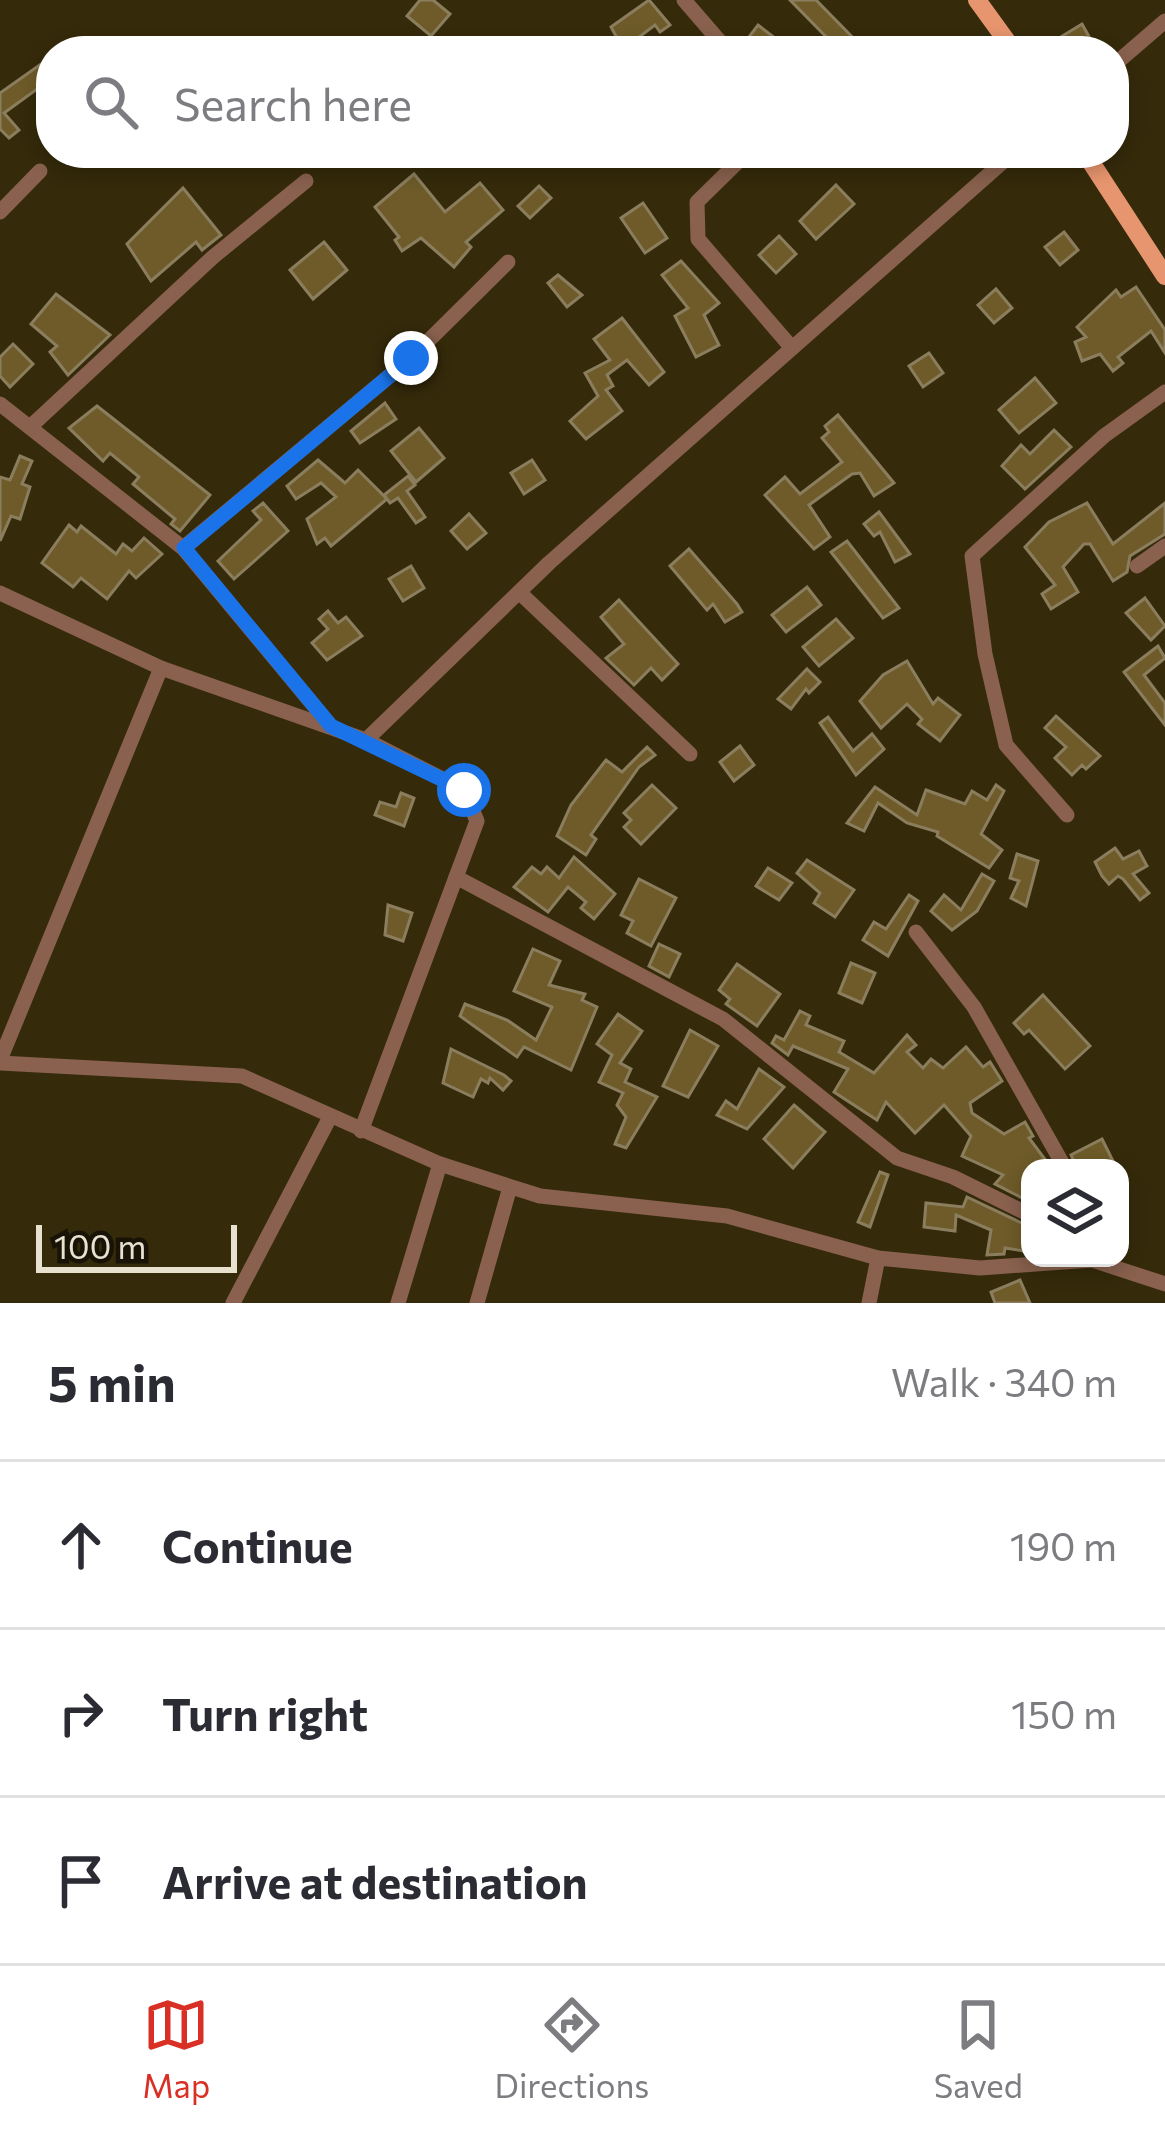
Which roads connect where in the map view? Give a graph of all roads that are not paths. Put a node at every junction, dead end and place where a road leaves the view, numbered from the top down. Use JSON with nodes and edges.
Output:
{"nodes":[{"id":1,"x":684,"y":0,"type":"edge"},
{"id":2,"x":977,"y":0,"type":"edge"},
{"id":3,"x":1165,"y":21,"type":"edge"},
{"id":4,"x":715,"y":36,"type":"edge"},
{"id":5,"x":1003,"y":36,"type":"edge"},
{"id":6,"x":1129,"y":52,"type":"edge"},
{"id":7,"x":732,"y":168,"type":"edge"},
{"id":8,"x":996,"y":168,"type":"edge"},
{"id":9,"x":1094,"y":168,"type":"edge"},
{"id":10,"x":40,"y":171,"type":"dead end"},
{"id":11,"x":305,"y":181,"type":"dead end"},
{"id":12,"x":0,"y":212,"type":"edge"},
{"id":13,"x":508,"y":262,"type":"dead end"},
{"id":14,"x":1165,"y":276,"type":"edge"},
{"id":15,"x":792,"y":349,"type":"junction"},
{"id":16,"x":1165,"y":392,"type":"edge"},
{"id":17,"x":0,"y":404,"type":"edge"},
{"id":18,"x":30,"y":427,"type":"junction"},
{"id":19,"x":1165,"y":546,"type":"edge"},
{"id":20,"x":184,"y":548,"type":"junction"},
{"id":21,"x":1137,"y":566,"type":"dead end"},
{"id":22,"x":519,"y":592,"type":"junction"},
{"id":23,"x":0,"y":593,"type":"edge"},
{"id":24,"x":161,"y":668,"type":"junction"},
{"id":25,"x":331,"y":726,"type":"junction"},
{"id":26,"x":366,"y":740,"type":"junction"},
{"id":27,"x":690,"y":754,"type":"dead end"},
{"id":28,"x":1067,"y":814,"type":"dead end"},
{"id":29,"x":456,"y":878,"type":"junction"},
{"id":30,"x":916,"y":932,"type":"dead end"},
{"id":31,"x":0,"y":1061,"type":"edge"},
{"id":32,"x":330,"y":1117,"type":"junction"},
{"id":33,"x":362,"y":1131,"type":"junction"},
{"id":34,"x":1060,"y":1159,"type":"edge"},
{"id":35,"x":440,"y":1165,"type":"junction"},
{"id":36,"x":510,"y":1186,"type":"junction"},
{"id":37,"x":1021,"y":1211,"type":"edge"},
{"id":38,"x":878,"y":1258,"type":"junction"},
{"id":39,"x":1021,"y":1265,"type":"edge"},
{"id":40,"x":1115,"y":1267,"type":"edge"},
{"id":41,"x":1165,"y":1284,"type":"edge"},
{"id":42,"x":233,"y":1303,"type":"edge"},
{"id":43,"x":398,"y":1303,"type":"edge"},
{"id":44,"x":477,"y":1303,"type":"edge"},
{"id":45,"x":869,"y":1303,"type":"edge"}],
"edges":[{"from":1,"to":4,"type":"street"},
{"from":2,"to":5,"type":"main road"},
{"from":3,"to":6,"type":"street"},
{"from":7,"to":15,"type":"street"},
{"from":8,"to":15,"type":"street"},
{"from":9,"to":14,"type":"main road"},
{"from":10,"to":12,"type":"street"},
{"from":11,"to":18,"type":"street"},
{"from":13,"to":20,"type":"street"},
{"from":15,"to":22,"type":"street"},
{"from":16,"to":28,"type":"street"},
{"from":17,"to":18,"type":"street"},
{"from":18,"to":20,"type":"street"},
{"from":19,"to":21,"type":"street"},
{"from":20,"to":25,"type":"street"},
{"from":22,"to":26,"type":"street"},
{"from":22,"to":27,"type":"street"},
{"from":23,"to":24,"type":"street"},
{"from":24,"to":25,"type":"street"},
{"from":24,"to":31,"type":"street"},
{"from":25,"to":26,"type":"street"},
{"from":26,"to":29,"type":"street"},
{"from":29,"to":33,"type":"street"},
{"from":29,"to":37,"type":"street"},
{"from":30,"to":34,"type":"street"},
{"from":31,"to":32,"type":"street"},
{"from":32,"to":33,"type":"street"},
{"from":32,"to":42,"type":"street"},
{"from":33,"to":35,"type":"street"},
{"from":35,"to":36,"type":"street"},
{"from":35,"to":43,"type":"street"},
{"from":36,"to":38,"type":"street"},
{"from":36,"to":44,"type":"street"},
{"from":38,"to":39,"type":"street"},
{"from":38,"to":45,"type":"street"},
{"from":40,"to":41,"type":"street"}]}
